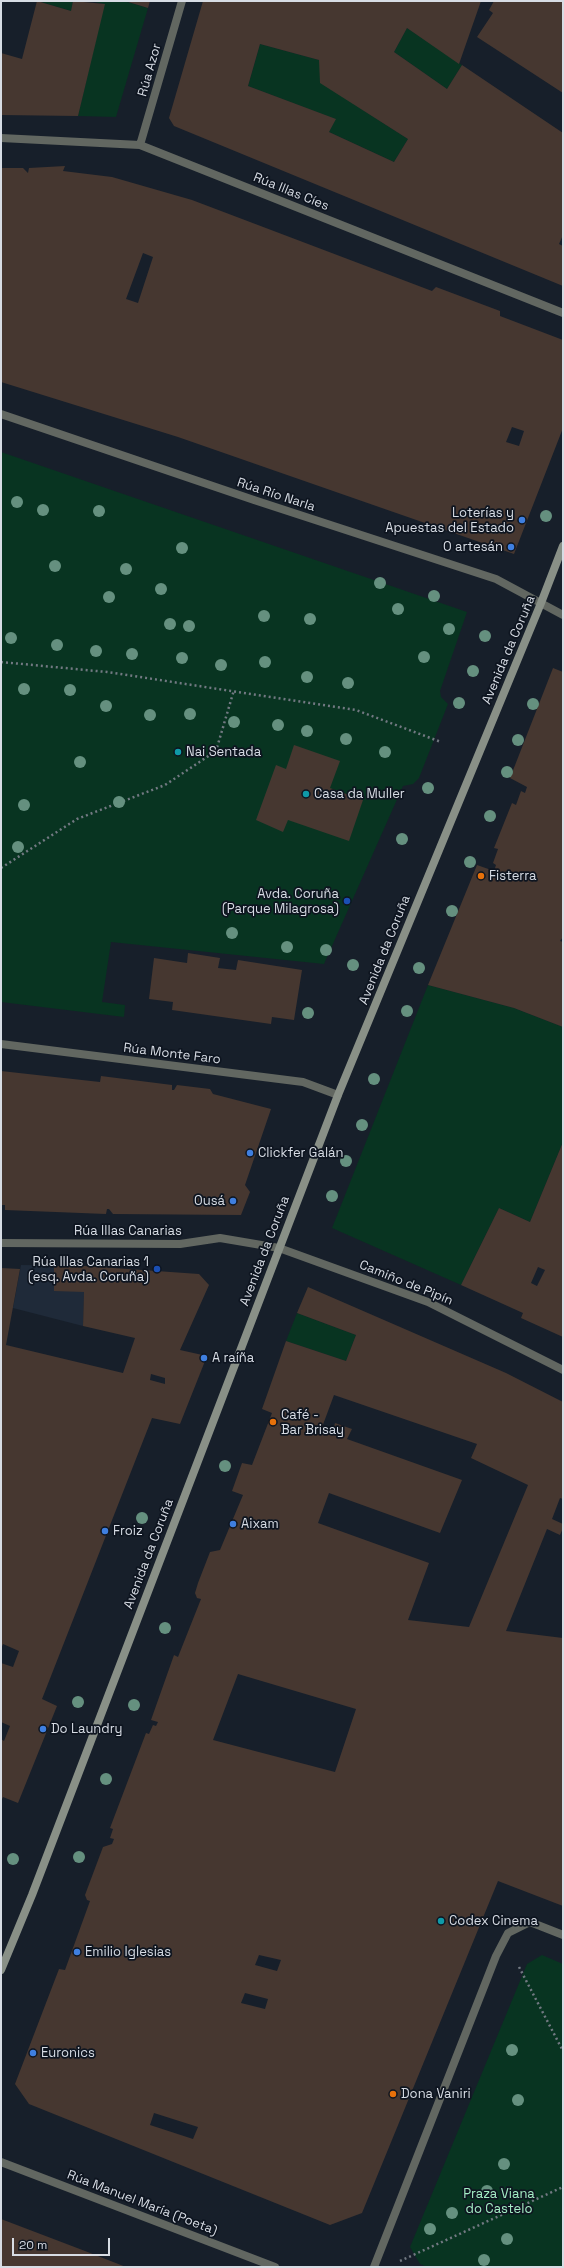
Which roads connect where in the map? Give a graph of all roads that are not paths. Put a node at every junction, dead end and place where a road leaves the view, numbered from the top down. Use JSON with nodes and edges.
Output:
{"nodes":[{"id":1,"x":182,"y":1,"type":"edge"},
{"id":2,"x":1,"y":138,"type":"edge"},
{"id":3,"x":140,"y":145,"type":"junction"},
{"id":4,"x":563,"y":313,"type":"edge"},
{"id":5,"x":1,"y":414,"type":"edge"},
{"id":6,"x":563,"y":546,"type":"edge"},
{"id":7,"x":541,"y":604,"type":"junction"},
{"id":8,"x":563,"y":614,"type":"edge"},
{"id":9,"x":1,"y":1044,"type":"edge"},
{"id":10,"x":338,"y":1094,"type":"junction"},
{"id":11,"x":1,"y":1243,"type":"edge"},
{"id":12,"x":279,"y":1248,"type":"junction"},
{"id":13,"x":563,"y":1370,"type":"edge"},
{"id":14,"x":563,"y":1935,"type":"edge"},
{"id":15,"x":1,"y":1970,"type":"edge"},
{"id":16,"x":1,"y":2162,"type":"edge"},
{"id":17,"x":275,"y":2267,"type":"edge"},
{"id":18,"x":374,"y":2267,"type":"edge"}],
"edges":[{"from":1,"to":3,"type":"street","name":"Rúa Azor"},
{"from":2,"to":3,"type":"street","name":"Rúa Illas Cíes"},
{"from":3,"to":4,"type":"street","name":"Rúa Illas Cíes"},
{"from":5,"to":7,"type":"street","name":"Rúa Río Narla"},
{"from":6,"to":7,"type":"street","name":"Avenida da Coruña"},
{"from":7,"to":8,"type":"street","name":"Rúa Río Narla"},
{"from":7,"to":10,"type":"street","name":"Avenida da Coruña"},
{"from":9,"to":10,"type":"street","name":"Rúa Monte Faro"},
{"from":10,"to":12,"type":"street","name":"Avenida da Coruña"},
{"from":11,"to":12,"type":"street","name":"Rúa Illas Canarias"},
{"from":12,"to":13,"type":"street","name":"Camiño de Pipín"},
{"from":12,"to":15,"type":"street","name":"Avenida da Coruña"},
{"from":14,"to":18,"type":"street"},
{"from":16,"to":17,"type":"street","name":"Rúa Manuel María (Poeta)"}]}
